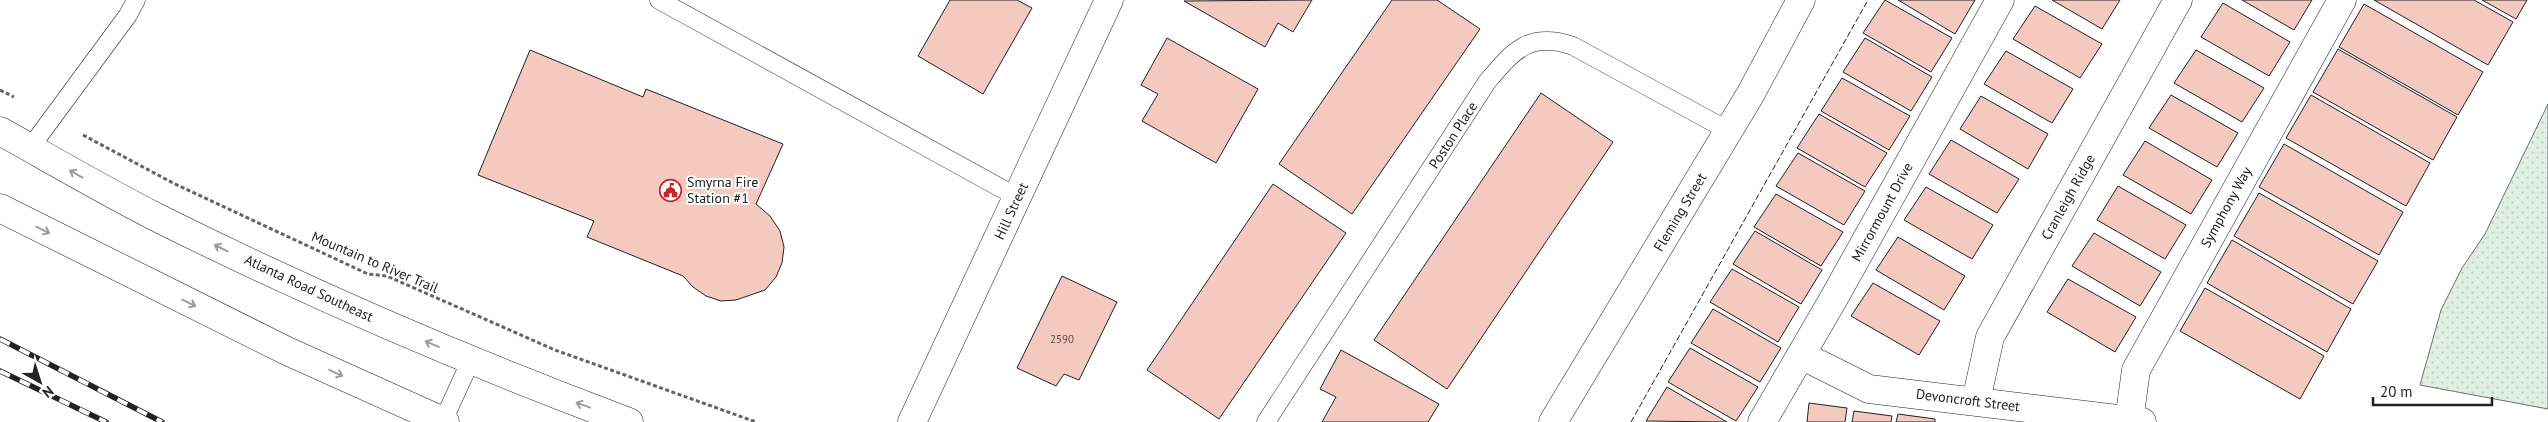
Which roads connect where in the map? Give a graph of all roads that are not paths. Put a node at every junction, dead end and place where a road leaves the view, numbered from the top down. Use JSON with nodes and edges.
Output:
{"nodes":[{"id":1,"x":136,"y":0,"type":"edge"},
{"id":2,"x":659,"y":0,"type":"edge"},
{"id":3,"x":1108,"y":0,"type":"edge"},
{"id":4,"x":1802,"y":0,"type":"edge"},
{"id":5,"x":2000,"y":0,"type":"edge"},
{"id":6,"x":2178,"y":0,"type":"edge"},
{"id":7,"x":2342,"y":0,"type":"edge"},
{"id":8,"x":0,"y":131,"type":"edge"},
{"id":9,"x":1729,"y":131,"type":"junction"},
{"id":10,"x":30,"y":148,"type":"junction"},
{"id":11,"x":1018,"y":196,"type":"junction"},
{"id":12,"x":0,"y":208,"type":"edge"},
{"id":13,"x":1801,"y":355,"type":"junction"},
{"id":14,"x":471,"y":360,"type":"junction"},
{"id":15,"x":1976,"y":401,"type":"junction"},
{"id":16,"x":2135,"y":421,"type":"edge"},
{"id":17,"x":444,"y":422,"type":"edge"},
{"id":18,"x":628,"y":422,"type":"edge"},
{"id":19,"x":912,"y":422,"type":"edge"},
{"id":20,"x":1266,"y":422,"type":"edge"},
{"id":21,"x":1553,"y":422,"type":"edge"},
{"id":22,"x":1762,"y":422,"type":"edge"}],
"edges":[{"from":1,"to":10,"type":"lane"},
{"from":2,"to":11,"type":"lane"},
{"from":3,"to":11,"type":"street","name":"Hill Street"},
{"from":4,"to":9,"type":"street","name":"Fleming Street"},
{"from":5,"to":13,"type":"street","name":"Mirrormount Drive"},
{"from":6,"to":15,"type":"street","name":"Cranleigh Ridge"},
{"from":7,"to":16,"type":"street","name":"Symphony Way"},
{"from":8,"to":10,"type":"street","name":"Atlanta Road Southeast"},
{"from":9,"to":20,"type":"lane","name":"Poston Place"},
{"from":9,"to":21,"type":"street","name":"Fleming Street"},
{"from":14,"to":10,"type":"street","name":"Atlanta Road Southeast","one_way":true},
{"from":11,"to":19,"type":"street","name":"Hill Street"},
{"from":12,"to":17,"type":"street","one_way":true},
{"from":13,"to":15,"type":"street","name":"Devoncroft Street"},
{"from":13,"to":22,"type":"street","name":"Mirrormount Drive"},
{"from":14,"to":17,"type":"lane"},
{"from":18,"to":14,"type":"street","name":"Atlanta Road Southeast","one_way":true},
{"from":15,"to":16,"type":"street","name":"Devoncroft Street"}]}
